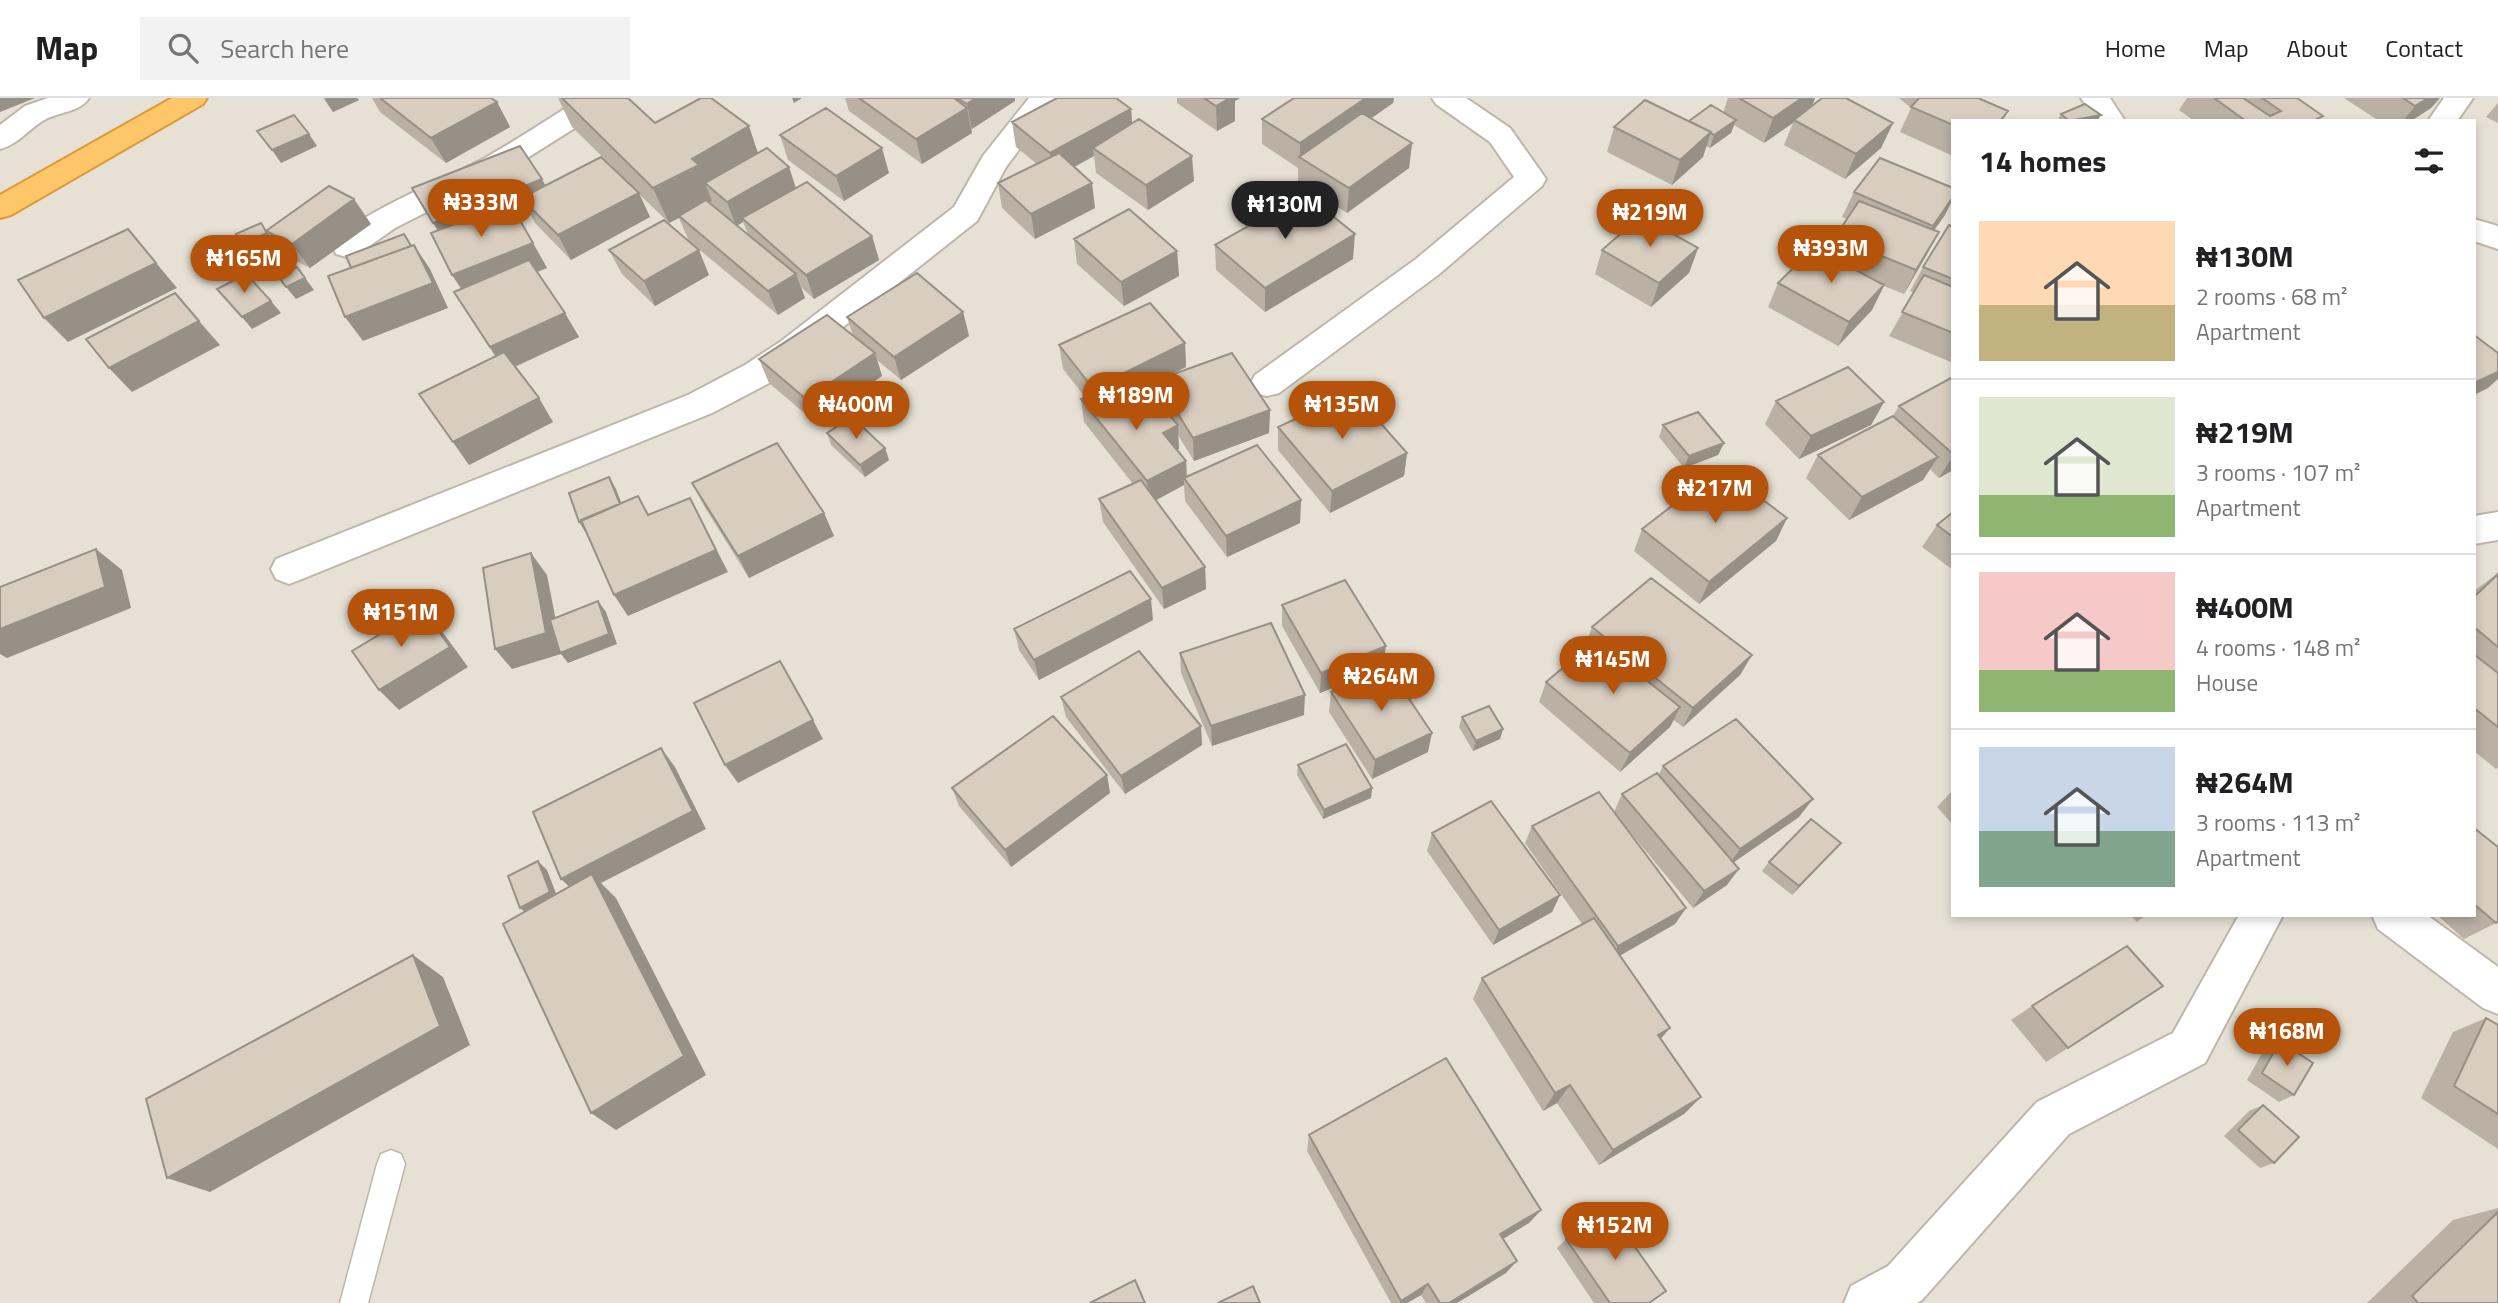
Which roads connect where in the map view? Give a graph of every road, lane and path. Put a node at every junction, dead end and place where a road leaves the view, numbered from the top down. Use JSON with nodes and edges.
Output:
{"nodes":[{"id":1,"x":75,"y":98,"type":"edge"},
{"id":2,"x":193,"y":98,"type":"edge"},
{"id":3,"x":603,"y":98,"type":"edge"},
{"id":4,"x":1044,"y":98,"type":"edge"},
{"id":5,"x":1446,"y":98,"type":"edge"},
{"id":6,"x":2095,"y":98,"type":"edge"},
{"id":7,"x":2459,"y":98,"type":"edge"},
{"id":8,"x":2110,"y":119,"type":"edge"},
{"id":9,"x":2443,"y":119,"type":"edge"},
{"id":10,"x":0,"y":140,"type":"edge"},
{"id":11,"x":0,"y":208,"type":"edge"},
{"id":12,"x":2476,"y":230,"type":"edge"},
{"id":13,"x":2498,"y":237,"type":"edge"},
{"id":14,"x":347,"y":246,"type":"dead end"},
{"id":15,"x":1267,"y":384,"type":"dead end"},
{"id":16,"x":2498,"y":526,"type":"edge"},
{"id":17,"x":2476,"y":530,"type":"edge"},
{"id":18,"x":289,"y":569,"type":"dead end"},
{"id":19,"x":2261,"y":917,"type":"edge"},
{"id":20,"x":2396,"y":917,"type":"edge"},
{"id":21,"x":2498,"y":993,"type":"edge"},
{"id":22,"x":391,"y":1164,"type":"dead end"},
{"id":23,"x":1894,"y":1296,"type":"edge"},
{"id":24,"x":355,"y":1303,"type":"edge"}],
"edges":[{"from":1,"to":10,"type":"street"},
{"from":2,"to":11,"type":"highway"},
{"from":3,"to":14,"type":"street"},
{"from":4,"to":18,"type":"street"},
{"from":5,"to":15,"type":"street"},
{"from":6,"to":8,"type":"street"},
{"from":7,"to":9,"type":"street"},
{"from":12,"to":13,"type":"street"},
{"from":16,"to":17,"type":"street"},
{"from":19,"to":23,"type":"street"},
{"from":20,"to":21,"type":"street"},
{"from":22,"to":24,"type":"lane"}]}
